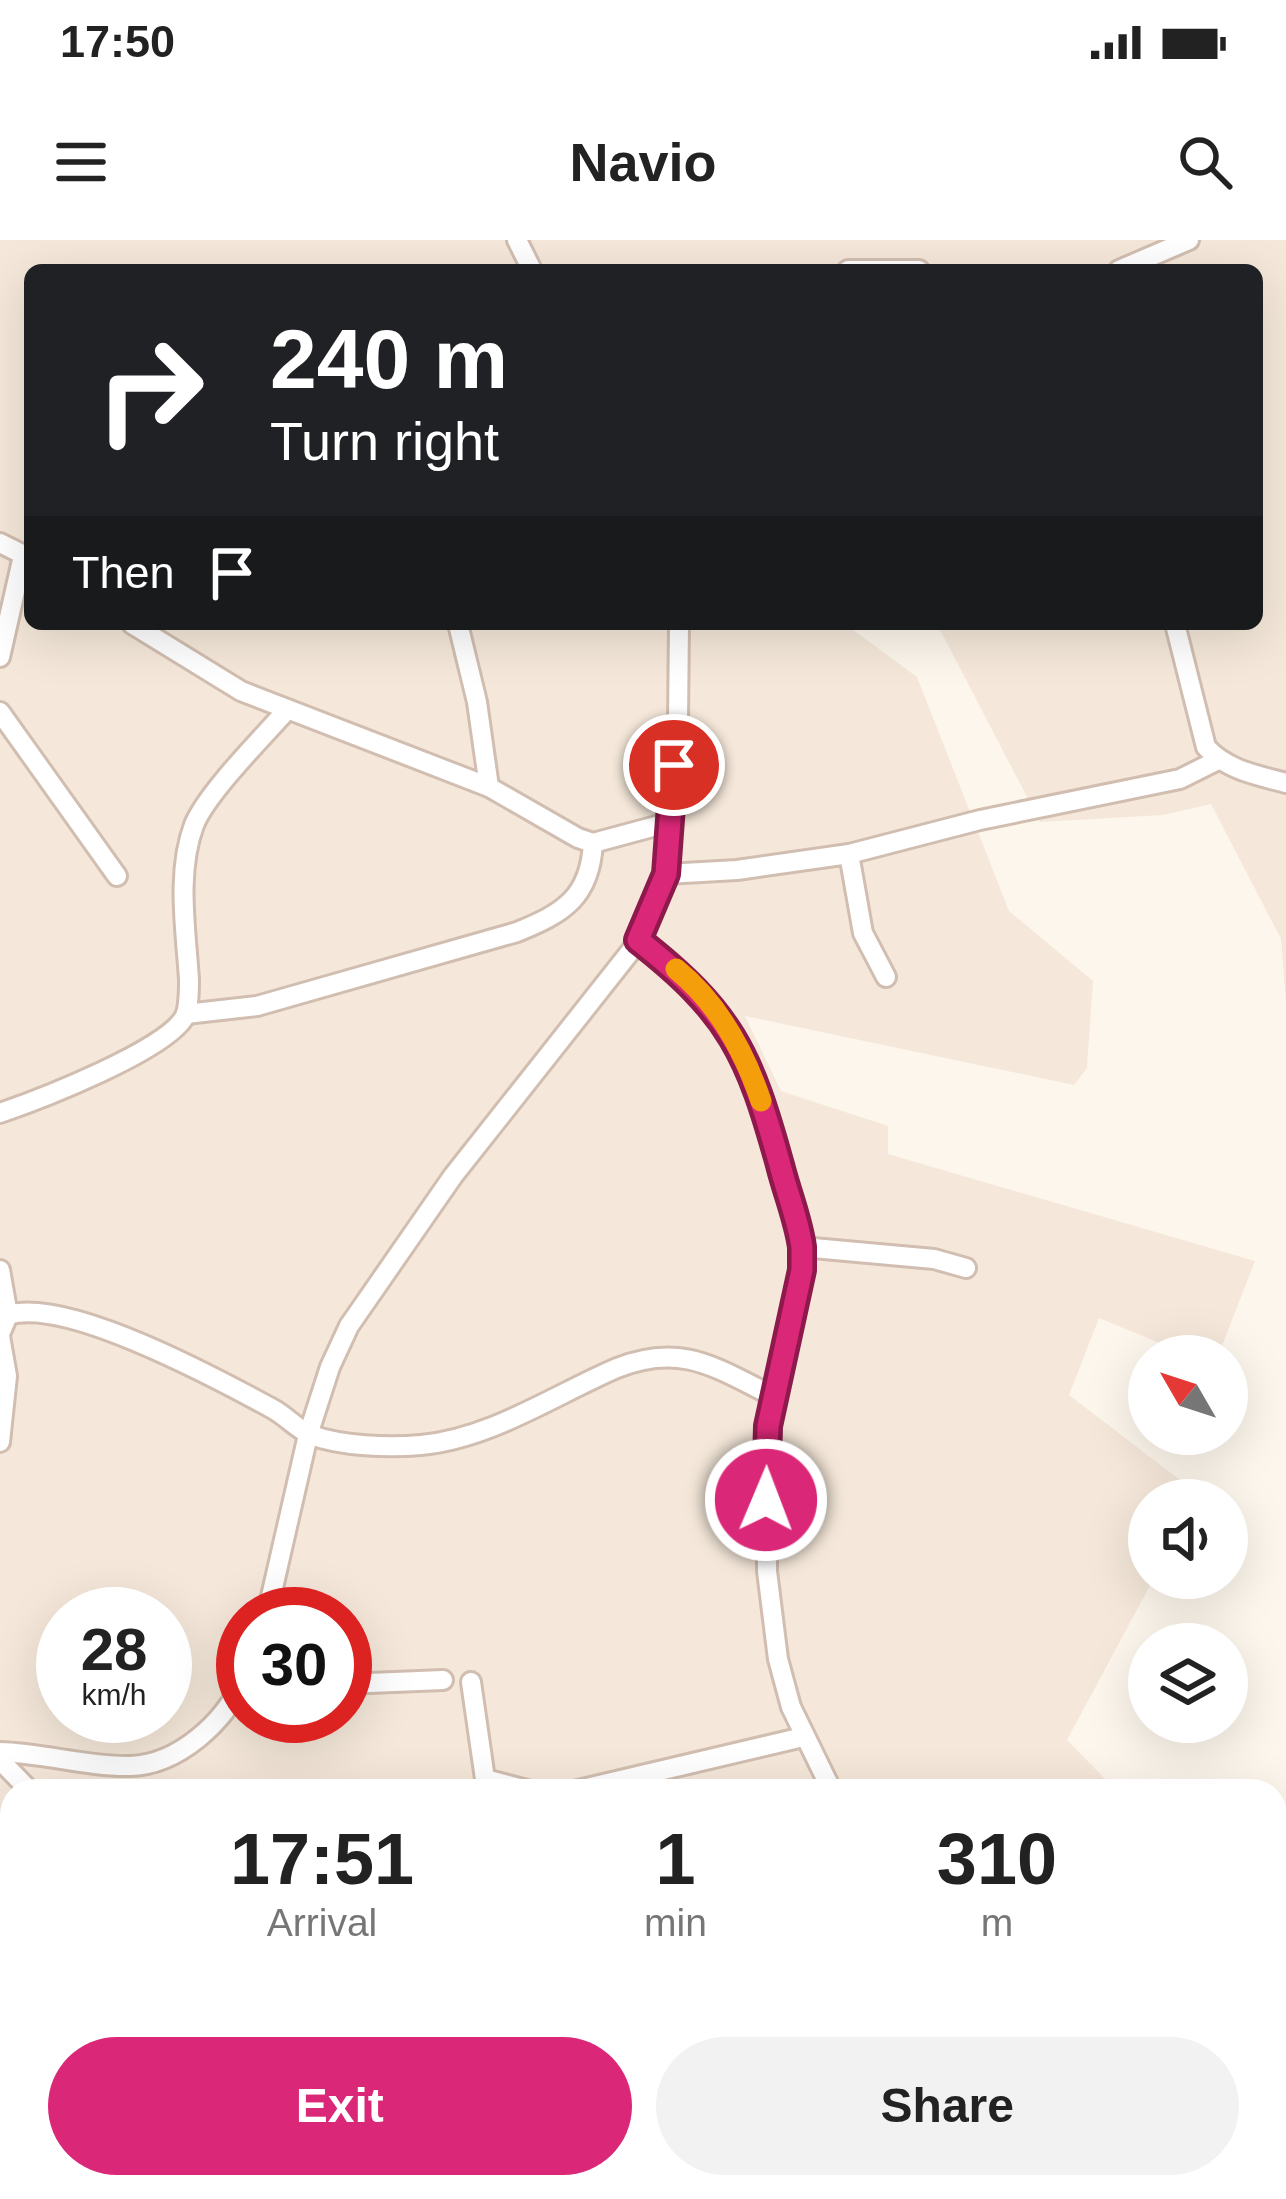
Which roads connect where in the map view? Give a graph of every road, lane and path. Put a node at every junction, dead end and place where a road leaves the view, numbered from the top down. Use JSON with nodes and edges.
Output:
{"nodes":[{"id":1,"x":1189,"y":240,"type":"edge"},
{"id":2,"x":1133,"y":264,"type":"edge"},
{"id":3,"x":12,"y":552,"type":"edge"},
{"id":4,"x":142,"y":630,"type":"edge"},
{"id":5,"x":459,"y":630,"type":"edge"},
{"id":6,"x":679,"y":630,"type":"edge"},
{"id":7,"x":1177,"y":630,"type":"edge"},
{"id":8,"x":0,"y":657,"type":"edge"},
{"id":9,"x":286,"y":711,"type":"junction"},
{"id":10,"x":0,"y":712,"type":"edge"},
{"id":11,"x":1219,"y":760,"type":"junction"},
{"id":12,"x":1286,"y":783,"type":"edge"},
{"id":13,"x":489,"y":787,"type":"junction"},
{"id":14,"x":671,"y":822,"type":"junction"},
{"id":15,"x":593,"y":843,"type":"junction"},
{"id":16,"x":849,"y":854,"type":"junction"},
{"id":17,"x":666,"y":874,"type":"junction"},
{"id":18,"x":117,"y":876,"type":"dead end"},
{"id":19,"x":638,"y":940,"type":"junction"},
{"id":20,"x":886,"y":976,"type":"dead end"},
{"id":21,"x":186,"y":1014,"type":"junction"},
{"id":22,"x":0,"y":1113,"type":"edge"},
{"id":23,"x":802,"y":1247,"type":"junction"},
{"id":24,"x":966,"y":1268,"type":"dead end"},
{"id":25,"x":0,"y":1270,"type":"edge"},
{"id":26,"x":8,"y":1315,"type":"junction"},
{"id":27,"x":0,"y":1335,"type":"edge"},
{"id":28,"x":773,"y":1396,"type":"junction"},
{"id":29,"x":308,"y":1435,"type":"junction"},
{"id":30,"x":0,"y":1442,"type":"edge"},
{"id":31,"x":272,"y":1587,"type":"edge"},
{"id":32,"x":443,"y":1680,"type":"dead end"},
{"id":33,"x":471,"y":1682,"type":"dead end"},
{"id":34,"x":372,"y":1683,"type":"edge"},
{"id":35,"x":216,"y":1720,"type":"edge"},
{"id":36,"x":803,"y":1737,"type":"junction"},
{"id":37,"x":0,"y":1756,"type":"edge"},
{"id":38,"x":20,"y":1779,"type":"edge"},
{"id":39,"x":485,"y":1779,"type":"edge"},
{"id":40,"x":625,"y":1779,"type":"edge"},
{"id":41,"x":826,"y":1779,"type":"edge"}],
"edges":[{"from":1,"to":2,"type":"street"},
{"from":3,"to":8,"type":"street"},
{"from":4,"to":9,"type":"street"},
{"from":5,"to":13,"type":"street"},
{"from":6,"to":14,"type":"street"},
{"from":7,"to":11,"type":"street"},
{"from":9,"to":13,"type":"street"},
{"from":9,"to":21,"type":"street"},
{"from":10,"to":18,"type":"street"},
{"from":11,"to":12,"type":"street"},
{"from":11,"to":16,"type":"street"},
{"from":13,"to":15,"type":"street"},
{"from":14,"to":15,"type":"street"},
{"from":14,"to":17,"type":"street"},
{"from":15,"to":21,"type":"street"},
{"from":16,"to":17,"type":"street"},
{"from":16,"to":20,"type":"street"},
{"from":17,"to":19,"type":"street"},
{"from":19,"to":23,"type":"street"},
{"from":19,"to":29,"type":"street"},
{"from":21,"to":22,"type":"street"},
{"from":23,"to":24,"type":"street"},
{"from":23,"to":28,"type":"street"},
{"from":25,"to":26,"type":"street"},
{"from":26,"to":27,"type":"street"},
{"from":26,"to":29,"type":"street"},
{"from":27,"to":30,"type":"street"},
{"from":28,"to":29,"type":"street"},
{"from":28,"to":36,"type":"street"},
{"from":29,"to":31,"type":"street"},
{"from":32,"to":34,"type":"street"},
{"from":33,"to":39,"type":"street"},
{"from":35,"to":37,"type":"street"},
{"from":36,"to":40,"type":"street"},
{"from":36,"to":41,"type":"street"},
{"from":37,"to":38,"type":"street"}]}
